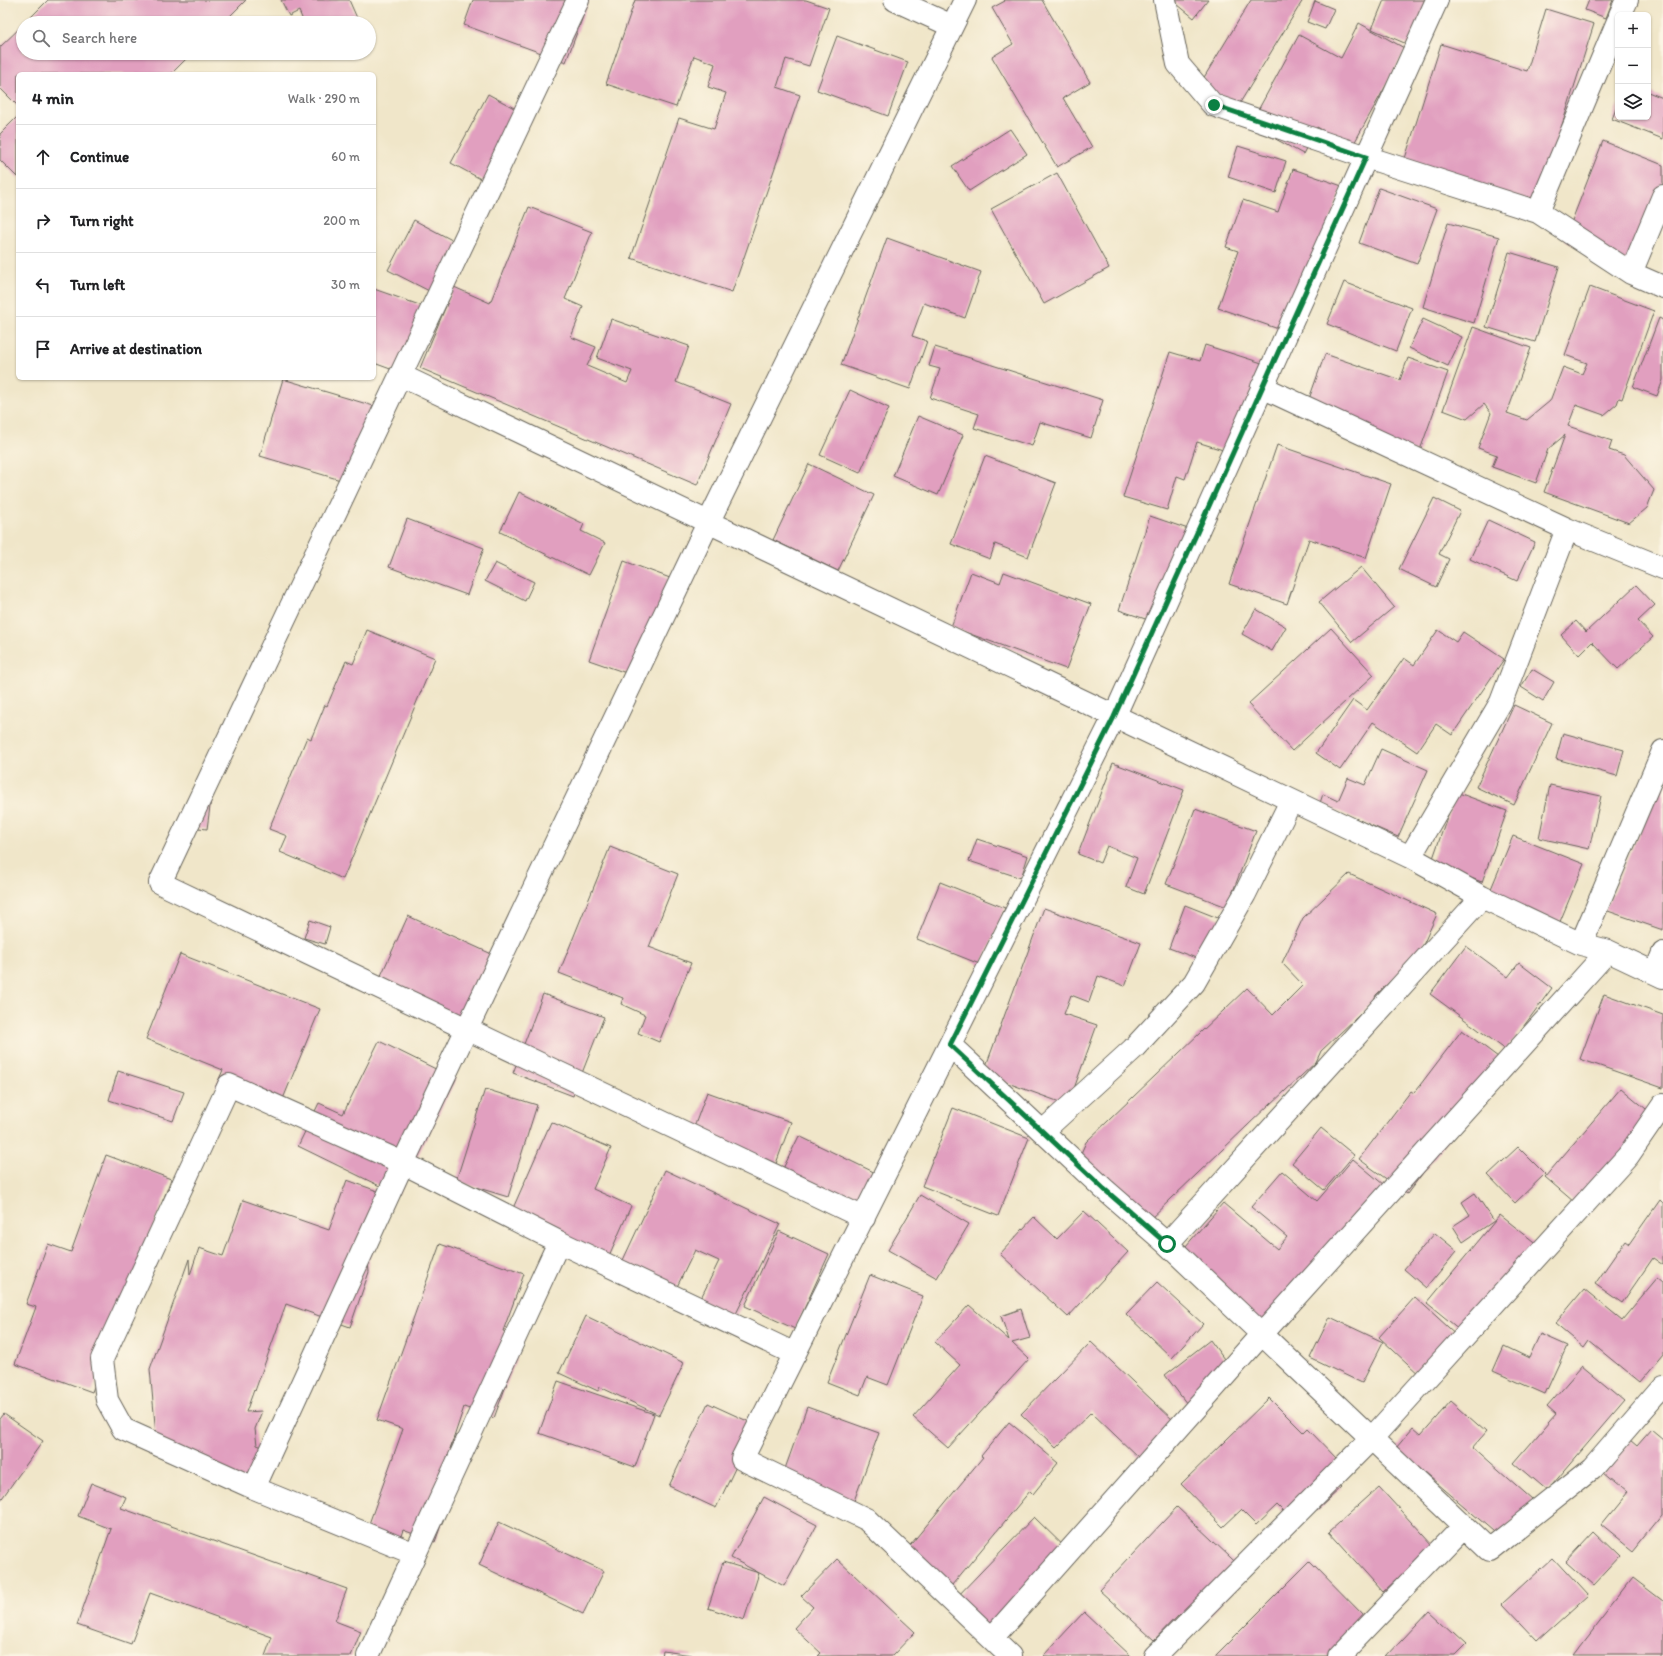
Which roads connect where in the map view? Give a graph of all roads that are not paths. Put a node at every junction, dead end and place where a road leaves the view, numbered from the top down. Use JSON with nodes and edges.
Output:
{"nodes":[{"id":1,"x":578,"y":0,"type":"edge"},
{"id":2,"x":895,"y":0,"type":"edge"},
{"id":3,"x":966,"y":0,"type":"edge"},
{"id":4,"x":1165,"y":0,"type":"edge"},
{"id":5,"x":1437,"y":0,"type":"edge"},
{"id":6,"x":1627,"y":0,"type":"edge"},
{"id":7,"x":1621,"y":12,"type":"edge"},
{"id":8,"x":952,"y":26,"type":"junction"},
{"id":9,"x":1615,"y":28,"type":"edge"},
{"id":10,"x":1366,"y":157,"type":"junction"},
{"id":11,"x":1663,"y":196,"type":"edge"},
{"id":12,"x":1538,"y":212,"type":"junction"},
{"id":13,"x":1631,"y":273,"type":"junction"},
{"id":14,"x":1663,"y":287,"type":"edge"},
{"id":15,"x":400,"y":375,"type":"junction"},
{"id":16,"x":1262,"y":387,"type":"junction"},
{"id":17,"x":708,"y":523,"type":"junction"},
{"id":18,"x":1567,"y":529,"type":"junction"},
{"id":19,"x":1663,"y":568,"type":"edge"},
{"id":20,"x":1114,"y":717,"type":"junction"},
{"id":21,"x":1663,"y":751,"type":"edge"},
{"id":22,"x":1291,"y":801,"type":"junction"},
{"id":23,"x":1410,"y":856,"type":"junction"},
{"id":24,"x":1482,"y":897,"type":"junction"},
{"id":25,"x":1581,"y":944,"type":"junction"},
{"id":26,"x":1608,"y":951,"type":"junction"},
{"id":27,"x":1663,"y":952,"type":"edge"},
{"id":28,"x":1659,"y":975,"type":"edge"},
{"id":29,"x":468,"y":1029,"type":"junction"},
{"id":30,"x":950,"y":1045,"type":"junction"},
{"id":31,"x":1663,"y":1104,"type":"edge"},
{"id":32,"x":1043,"y":1131,"type":"junction"},
{"id":33,"x":403,"y":1164,"type":"junction"},
{"id":34,"x":864,"y":1218,"type":"junction"},
{"id":35,"x":558,"y":1242,"type":"junction"},
{"id":36,"x":1167,"y":1244,"type":"junction"},
{"id":37,"x":1261,"y":1335,"type":"junction"},
{"id":38,"x":795,"y":1354,"type":"junction"},
{"id":39,"x":1663,"y":1386,"type":"edge"},
{"id":40,"x":1371,"y":1439,"type":"junction"},
{"id":41,"x":254,"y":1488,"type":"junction"},
{"id":42,"x":1464,"y":1526,"type":"junction"},
{"id":43,"x":415,"y":1554,"type":"junction"},
{"id":44,"x":992,"y":1638,"type":"junction"},
{"id":45,"x":368,"y":1656,"type":"edge"},
{"id":46,"x":1010,"y":1656,"type":"edge"},
{"id":47,"x":1155,"y":1656,"type":"edge"},
{"id":48,"x":1338,"y":1656,"type":"edge"}],
"edges":[{"from":1,"to":15,"type":"street"},
{"from":2,"to":8,"type":"street"},
{"from":3,"to":8,"type":"street"},
{"from":4,"to":10,"type":"street"},
{"from":5,"to":10,"type":"street"},
{"from":6,"to":7,"type":"street"},
{"from":8,"to":17,"type":"street"},
{"from":9,"to":12,"type":"street"},
{"from":10,"to":12,"type":"street"},
{"from":10,"to":16,"type":"street"},
{"from":11,"to":13,"type":"street"},
{"from":12,"to":13,"type":"street"},
{"from":13,"to":14,"type":"street"},
{"from":15,"to":17,"type":"street"},
{"from":15,"to":29,"type":"street"},
{"from":16,"to":18,"type":"street"},
{"from":16,"to":20,"type":"street"},
{"from":17,"to":20,"type":"street"},
{"from":17,"to":29,"type":"street"},
{"from":18,"to":19,"type":"street"},
{"from":18,"to":23,"type":"street"},
{"from":20,"to":22,"type":"street"},
{"from":20,"to":30,"type":"street"},
{"from":21,"to":25,"type":"street"},
{"from":22,"to":23,"type":"street"},
{"from":22,"to":32,"type":"street"},
{"from":23,"to":24,"type":"street"},
{"from":24,"to":25,"type":"street"},
{"from":24,"to":36,"type":"street"},
{"from":25,"to":26,"type":"street"},
{"from":26,"to":28,"type":"street"},
{"from":26,"to":37,"type":"street"},
{"from":27,"to":28,"type":"street"},
{"from":29,"to":33,"type":"street"},
{"from":29,"to":34,"type":"street"},
{"from":30,"to":32,"type":"street"},
{"from":30,"to":34,"type":"street"},
{"from":31,"to":40,"type":"street"},
{"from":32,"to":36,"type":"street"},
{"from":33,"to":35,"type":"street"},
{"from":33,"to":41,"type":"street"},
{"from":33,"to":41,"type":"street"},
{"from":34,"to":38,"type":"street"},
{"from":35,"to":38,"type":"street"},
{"from":35,"to":43,"type":"street"},
{"from":36,"to":37,"type":"street"},
{"from":37,"to":40,"type":"street"},
{"from":37,"to":44,"type":"street"},
{"from":38,"to":44,"type":"street"},
{"from":39,"to":42,"type":"street"},
{"from":40,"to":42,"type":"street"},
{"from":40,"to":47,"type":"street"},
{"from":41,"to":43,"type":"street"},
{"from":42,"to":48,"type":"street"},
{"from":43,"to":45,"type":"street"},
{"from":44,"to":46,"type":"street"}]}
